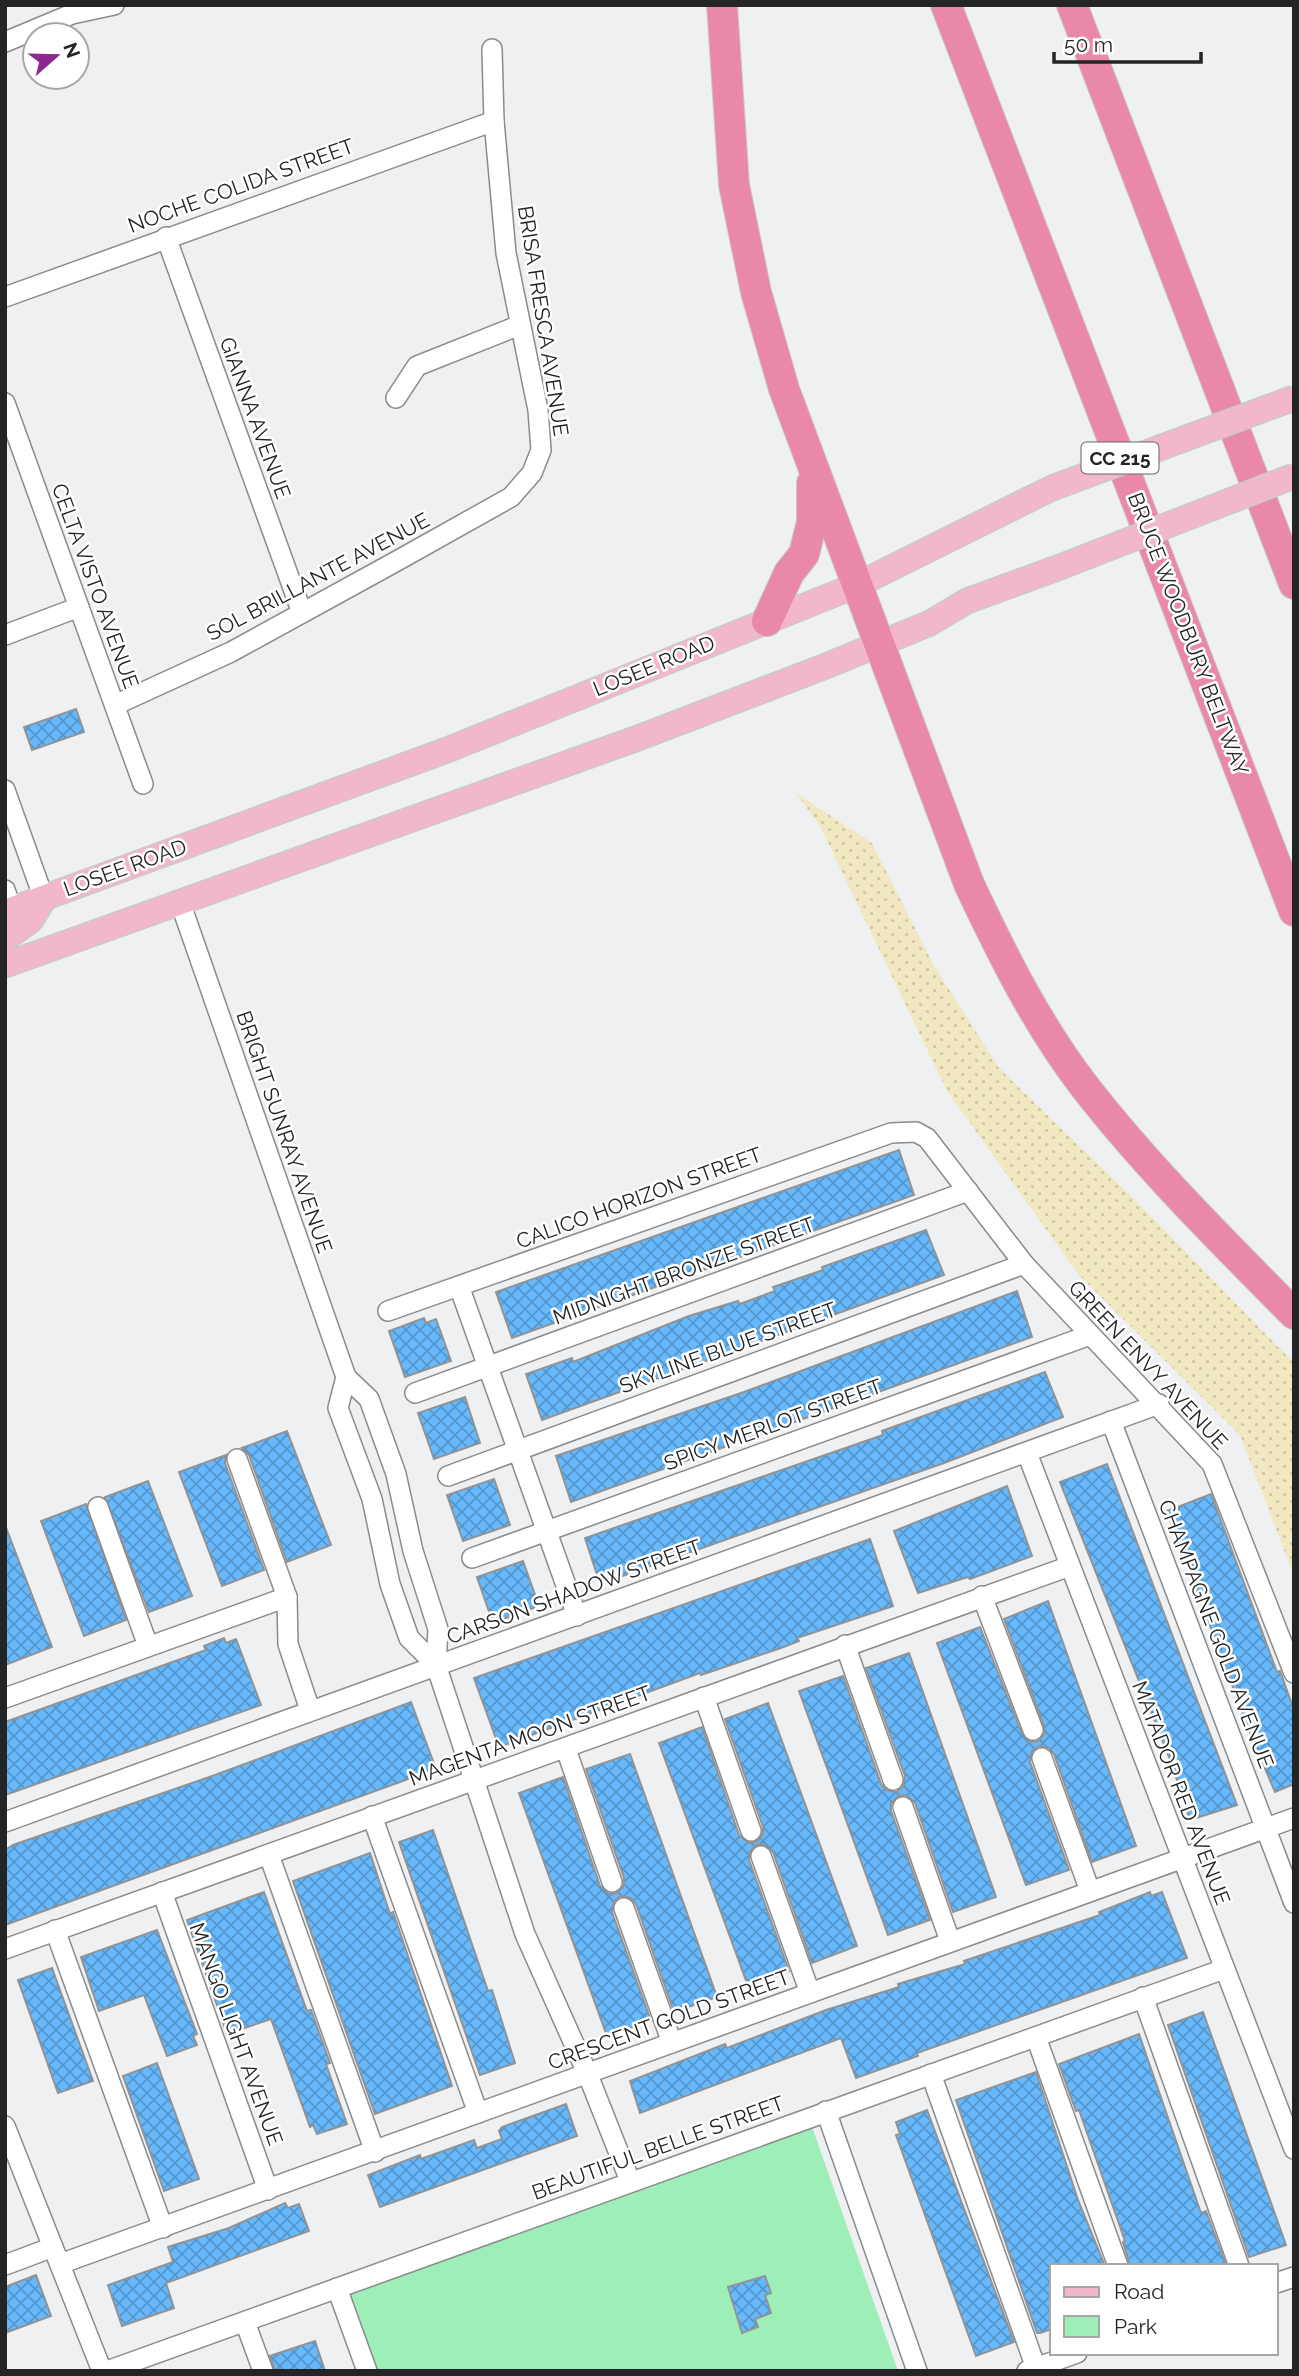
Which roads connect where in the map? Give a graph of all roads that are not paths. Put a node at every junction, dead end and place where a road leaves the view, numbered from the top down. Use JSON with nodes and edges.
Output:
{"nodes":[{"id":1,"x":114,"y":5,"type":"edge"},
{"id":2,"x":722,"y":5,"type":"edge"},
{"id":3,"x":946,"y":5,"type":"edge"},
{"id":4,"x":1072,"y":5,"type":"edge"},
{"id":5,"x":5,"y":42,"type":"edge"},
{"id":6,"x":492,"y":49,"type":"dead end"},
{"id":7,"x":494,"y":121,"type":"junction"},
{"id":8,"x":166,"y":237,"type":"junction"},
{"id":9,"x":5,"y":297,"type":"edge"},
{"id":10,"x":520,"y":325,"type":"junction"},
{"id":11,"x":396,"y":398,"type":"dead end"},
{"id":12,"x":1294,"y":398,"type":"edge"},
{"id":13,"x":5,"y":403,"type":"edge"},
{"id":14,"x":12,"y":442,"type":"edge"},
{"id":15,"x":812,"y":466,"type":"junction"},
{"id":16,"x":532,"y":473,"type":"joint"},
{"id":17,"x":1294,"y":476,"type":"edge"},
{"id":18,"x":1294,"y":584,"type":"edge"},
{"id":19,"x":857,"y":585,"type":"junction"},
{"id":20,"x":79,"y":607,"type":"junction"},
{"id":21,"x":302,"y":613,"type":"junction"},
{"id":22,"x":767,"y":621,"type":"junction"},
{"id":23,"x":5,"y":635,"type":"edge"},
{"id":24,"x":879,"y":643,"type":"junction"},
{"id":25,"x":115,"y":705,"type":"junction"},
{"id":26,"x":143,"y":784,"type":"dead end"},
{"id":27,"x":5,"y":790,"type":"edge"},
{"id":28,"x":44,"y":899,"type":"junction"},
{"id":29,"x":180,"y":902,"type":"junction"},
{"id":30,"x":8,"y":904,"type":"edge"},
{"id":31,"x":1294,"y":911,"type":"edge"},
{"id":32,"x":5,"y":939,"type":"edge"},
{"id":33,"x":5,"y":965,"type":"edge"},
{"id":34,"x":905,"y":1132,"type":"joint"},
{"id":35,"x":968,"y":1191,"type":"junction"},
{"id":36,"x":1024,"y":1264,"type":"junction"},
{"id":37,"x":459,"y":1286,"type":"junction"},
{"id":38,"x":388,"y":1311,"type":"dead end"},
{"id":39,"x":1294,"y":1314,"type":"edge"},
{"id":40,"x":1090,"y":1335,"type":"junction"},
{"id":41,"x":488,"y":1367,"type":"junction"},
{"id":42,"x":346,"y":1377,"type":"junction"},
{"id":43,"x":415,"y":1392,"type":"dead end"},
{"id":44,"x":1159,"y":1404,"type":"junction"},
{"id":45,"x":1111,"y":1421,"type":"junction"},
{"id":46,"x":517,"y":1449,"type":"junction"},
{"id":47,"x":1027,"y":1452,"type":"junction"},
{"id":48,"x":237,"y":1459,"type":"dead end"},
{"id":49,"x":448,"y":1476,"type":"dead end"},
{"id":50,"x":98,"y":1507,"type":"dead end"},
{"id":51,"x":546,"y":1531,"type":"junction"},
{"id":52,"x":472,"y":1558,"type":"dead end"},
{"id":53,"x":1070,"y":1566,"type":"junction"},
{"id":54,"x":982,"y":1596,"type":"junction"},
{"id":55,"x":288,"y":1597,"type":"junction"},
{"id":56,"x":430,"y":1609,"type":"junction"},
{"id":57,"x":577,"y":1616,"type":"junction"},
{"id":58,"x":403,"y":1620,"type":"junction"},
{"id":59,"x":845,"y":1645,"type":"junction"},
{"id":60,"x":148,"y":1646,"type":"junction"},
{"id":61,"x":436,"y":1665,"type":"junction"},
{"id":62,"x":1294,"y":1673,"type":"edge"},
{"id":63,"x":7,"y":1693,"type":"edge"},
{"id":64,"x":705,"y":1697,"type":"junction"},
{"id":65,"x":310,"y":1710,"type":"junction"},
{"id":66,"x":1033,"y":1730,"type":"dead end"},
{"id":67,"x":566,"y":1749,"type":"junction"},
{"id":68,"x":1042,"y":1758,"type":"dead end"},
{"id":69,"x":476,"y":1778,"type":"junction"},
{"id":70,"x":893,"y":1780,"type":"dead end"},
{"id":71,"x":903,"y":1807,"type":"dead end"},
{"id":72,"x":372,"y":1816,"type":"junction"},
{"id":73,"x":1294,"y":1818,"type":"edge"},
{"id":74,"x":5,"y":1822,"type":"edge"},
{"id":75,"x":1265,"y":1829,"type":"junction"},
{"id":76,"x":751,"y":1831,"type":"dead end"},
{"id":77,"x":269,"y":1855,"type":"junction"},
{"id":78,"x":761,"y":1856,"type":"dead end"},
{"id":79,"x":1181,"y":1857,"type":"junction"},
{"id":80,"x":612,"y":1882,"type":"dead end"},
{"id":81,"x":1090,"y":1891,"type":"junction"},
{"id":82,"x":162,"y":1892,"type":"junction"},
{"id":83,"x":1294,"y":1903,"type":"edge"},
{"id":84,"x":624,"y":1908,"type":"dead end"},
{"id":85,"x":55,"y":1930,"type":"junction"},
{"id":86,"x":950,"y":1941,"type":"junction"},
{"id":87,"x":5,"y":1949,"type":"edge"},
{"id":88,"x":1224,"y":1969,"type":"junction"},
{"id":89,"x":810,"y":1993,"type":"junction"},
{"id":90,"x":1143,"y":1997,"type":"junction"},
{"id":91,"x":1036,"y":2037,"type":"junction"},
{"id":92,"x":672,"y":2043,"type":"junction"},
{"id":93,"x":931,"y":2074,"type":"junction"},
{"id":94,"x":588,"y":2075,"type":"junction"},
{"id":95,"x":825,"y":2111,"type":"junction"},
{"id":96,"x":478,"y":2113,"type":"junction"},
{"id":97,"x":5,"y":2126,"type":"edge"},
{"id":98,"x":1294,"y":2149,"type":"edge"},
{"id":99,"x":375,"y":2152,"type":"junction"},
{"id":100,"x":631,"y":2181,"type":"junction"},
{"id":101,"x":268,"y":2190,"type":"junction"},
{"id":102,"x":163,"y":2228,"type":"junction"},
{"id":103,"x":56,"y":2256,"type":"junction"},
{"id":104,"x":1117,"y":2264,"type":"edge"},
{"id":105,"x":1238,"y":2264,"type":"edge"},
{"id":106,"x":5,"y":2265,"type":"edge"},
{"id":107,"x":337,"y":2288,"type":"junction"},
{"id":108,"x":245,"y":2322,"type":"junction"},
{"id":109,"x":1071,"y":2355,"type":"edge"},
{"id":110,"x":1031,"y":2369,"type":"edge"},
{"id":111,"x":102,"y":2371,"type":"edge"},
{"id":112,"x":107,"y":2371,"type":"edge"},
{"id":113,"x":262,"y":2371,"type":"edge"},
{"id":114,"x":367,"y":2371,"type":"edge"},
{"id":115,"x":918,"y":2371,"type":"edge"}],
"edges":[{"from":1,"to":5,"type":"street"},
{"from":2,"to":15,"type":"highway"},
{"from":3,"to":31,"type":"highway","name":"BRUCE WOODBURY BELTWAY","number":"CC 215"},
{"from":4,"to":18,"type":"highway"},
{"from":6,"to":7,"type":"street","name":"BRISA FRESCA AVENUE"},
{"from":7,"to":8,"type":"street","name":"NOCHE COLIDA STREET"},
{"from":7,"to":10,"type":"street","name":"BRISA FRESCA AVENUE"},
{"from":8,"to":9,"type":"street","name":"NOCHE COLIDA STREET"},
{"from":8,"to":21,"type":"street","name":"GIANNA AVENUE"},
{"from":10,"to":11,"type":"street"},
{"from":10,"to":16,"type":"street","name":"BRISA FRESCA AVENUE"},
{"from":12,"to":19,"type":"main road","name":"LOSEE ROAD","bridge":true},
{"from":13,"to":14,"type":"street","name":"CELTA VISTO AVENUE"},
{"from":14,"to":20,"type":"street","name":"CELTA VISTO AVENUE"},
{"from":15,"to":19,"type":"highway"},
{"from":15,"to":22,"type":"highway"},
{"from":16,"to":21,"type":"street","name":"SOL BRILLANTE AVENUE"},
{"from":17,"to":24,"type":"main road","bridge":true},
{"from":19,"to":22,"type":"main road","name":"LOSEE ROAD"},
{"from":19,"to":24,"type":"highway"},
{"from":20,"to":23,"type":"street"},
{"from":20,"to":25,"type":"street","name":"CELTA VISTO AVENUE"},
{"from":21,"to":25,"type":"street","name":"SOL BRILLANTE AVENUE"},
{"from":22,"to":28,"type":"main road","name":"LOSEE ROAD"},
{"from":24,"to":29,"type":"main road"},
{"from":24,"to":39,"type":"highway"},
{"from":25,"to":26,"type":"street","name":"CELTA VISTO AVENUE"},
{"from":27,"to":28,"type":"street"},
{"from":28,"to":30,"type":"main road","name":"LOSEE ROAD"},
{"from":28,"to":32,"type":"main road"},
{"from":29,"to":33,"type":"main road"},
{"from":29,"to":42,"type":"street","name":"BRIGHT SUNRAY AVENUE"},
{"from":34,"to":35,"type":"street","name":"GREEN ENVY AVENUE"},
{"from":34,"to":37,"type":"street","name":"CALICO HORIZON STREET"},
{"from":35,"to":36,"type":"street","name":"GREEN ENVY AVENUE"},
{"from":35,"to":41,"type":"street","name":"MIDNIGHT BRONZE STREET"},
{"from":36,"to":40,"type":"street","name":"GREEN ENVY AVENUE"},
{"from":36,"to":46,"type":"street","name":"SKYLINE BLUE STREET"},
{"from":37,"to":38,"type":"street","name":"CALICO HORIZON STREET"},
{"from":37,"to":41,"type":"street"},
{"from":40,"to":44,"type":"street","name":"GREEN ENVY AVENUE"},
{"from":40,"to":51,"type":"street","name":"SPICY MERLOT STREET"},
{"from":41,"to":43,"type":"street","name":"MIDNIGHT BRONZE STREET"},
{"from":41,"to":46,"type":"street"},
{"from":42,"to":56,"type":"street","name":"BRIGHT SUNRAY AVENUE"},
{"from":42,"to":58,"type":"street"},
{"from":44,"to":45,"type":"street","name":"CARSON SHADOW STREET"},
{"from":44,"to":62,"type":"street","name":"GREEN ENVY AVENUE"},
{"from":45,"to":47,"type":"street","name":"CARSON SHADOW STREET"},
{"from":45,"to":75,"type":"street","name":"CHAMPAGNE GOLD AVENUE"},
{"from":46,"to":49,"type":"street","name":"SKYLINE BLUE STREET"},
{"from":46,"to":51,"type":"street"},
{"from":47,"to":53,"type":"street","name":"MATADOR RED AVENUE"},
{"from":47,"to":57,"type":"street","name":"CARSON SHADOW STREET"},
{"from":48,"to":55,"type":"street"},
{"from":50,"to":60,"type":"street"},
{"from":51,"to":52,"type":"street","name":"SPICY MERLOT STREET"},
{"from":51,"to":57,"type":"street"},
{"from":53,"to":54,"type":"street","name":"MAGENTA MOON STREET"},
{"from":53,"to":79,"type":"street","name":"MATADOR RED AVENUE"},
{"from":54,"to":59,"type":"street","name":"MAGENTA MOON STREET"},
{"from":54,"to":66,"type":"street"},
{"from":55,"to":60,"type":"street"},
{"from":55,"to":65,"type":"street"},
{"from":56,"to":58,"type":"street"},
{"from":56,"to":61,"type":"street","name":"BRIGHT SUNRAY AVENUE"},
{"from":57,"to":61,"type":"street","name":"CARSON SHADOW STREET"},
{"from":58,"to":61,"type":"street"},
{"from":59,"to":64,"type":"street","name":"MAGENTA MOON STREET"},
{"from":59,"to":70,"type":"street"},
{"from":60,"to":63,"type":"street"},
{"from":61,"to":65,"type":"street","name":"CARSON SHADOW STREET"},
{"from":61,"to":69,"type":"street"},
{"from":64,"to":67,"type":"street","name":"MAGENTA MOON STREET"},
{"from":64,"to":76,"type":"street"},
{"from":65,"to":74,"type":"street","name":"CARSON SHADOW STREET"},
{"from":67,"to":69,"type":"street","name":"MAGENTA MOON STREET"},
{"from":67,"to":80,"type":"street"},
{"from":68,"to":81,"type":"street"},
{"from":69,"to":72,"type":"street","name":"MAGENTA MOON STREET"},
{"from":69,"to":94,"type":"street"},
{"from":71,"to":86,"type":"street"},
{"from":72,"to":77,"type":"street","name":"MAGENTA MOON STREET"},
{"from":72,"to":96,"type":"street"},
{"from":73,"to":75,"type":"street","name":"CRESCENT GOLD STREET"},
{"from":75,"to":79,"type":"street","name":"CRESCENT GOLD STREET"},
{"from":75,"to":83,"type":"street","name":"CHAMPAGNE GOLD AVENUE"},
{"from":77,"to":82,"type":"street","name":"MAGENTA MOON STREET"},
{"from":77,"to":99,"type":"street"},
{"from":78,"to":89,"type":"street"},
{"from":79,"to":81,"type":"street","name":"CRESCENT GOLD STREET"},
{"from":79,"to":88,"type":"street","name":"MATADOR RED AVENUE"},
{"from":81,"to":86,"type":"street","name":"CRESCENT GOLD STREET"},
{"from":82,"to":85,"type":"street","name":"MAGENTA MOON STREET"},
{"from":82,"to":101,"type":"street","name":"MANGO LIGHT AVENUE"},
{"from":84,"to":92,"type":"street"},
{"from":85,"to":87,"type":"street","name":"MAGENTA MOON STREET"},
{"from":85,"to":102,"type":"street"},
{"from":86,"to":89,"type":"street","name":"CRESCENT GOLD STREET"},
{"from":88,"to":90,"type":"street","name":"BEAUTIFUL BELLE STREET"},
{"from":88,"to":98,"type":"street","name":"MATADOR RED AVENUE"},
{"from":89,"to":92,"type":"street","name":"CRESCENT GOLD STREET"},
{"from":90,"to":91,"type":"street","name":"BEAUTIFUL BELLE STREET"},
{"from":90,"to":105,"type":"street"},
{"from":91,"to":93,"type":"street","name":"BEAUTIFUL BELLE STREET"},
{"from":91,"to":104,"type":"street"},
{"from":92,"to":94,"type":"street","name":"CRESCENT GOLD STREET"},
{"from":93,"to":95,"type":"street","name":"BEAUTIFUL BELLE STREET"},
{"from":93,"to":110,"type":"street"},
{"from":94,"to":96,"type":"street","name":"CRESCENT GOLD STREET"},
{"from":94,"to":100,"type":"street"},
{"from":95,"to":100,"type":"street","name":"BEAUTIFUL BELLE STREET"},
{"from":95,"to":115,"type":"street"},
{"from":96,"to":99,"type":"street","name":"CRESCENT GOLD STREET"},
{"from":97,"to":103,"type":"street"},
{"from":99,"to":101,"type":"street","name":"CRESCENT GOLD STREET"},
{"from":100,"to":107,"type":"street","name":"BEAUTIFUL BELLE STREET"},
{"from":101,"to":102,"type":"street","name":"CRESCENT GOLD STREET"},
{"from":102,"to":103,"type":"street","name":"CRESCENT GOLD STREET"},
{"from":103,"to":106,"type":"street","name":"CRESCENT GOLD STREET"},
{"from":103,"to":111,"type":"street"},
{"from":107,"to":108,"type":"street","name":"BEAUTIFUL BELLE STREET"},
{"from":107,"to":114,"type":"street"},
{"from":108,"to":112,"type":"street","name":"BEAUTIFUL BELLE STREET"},
{"from":108,"to":113,"type":"street"},
{"from":109,"to":110,"type":"street"}]}
